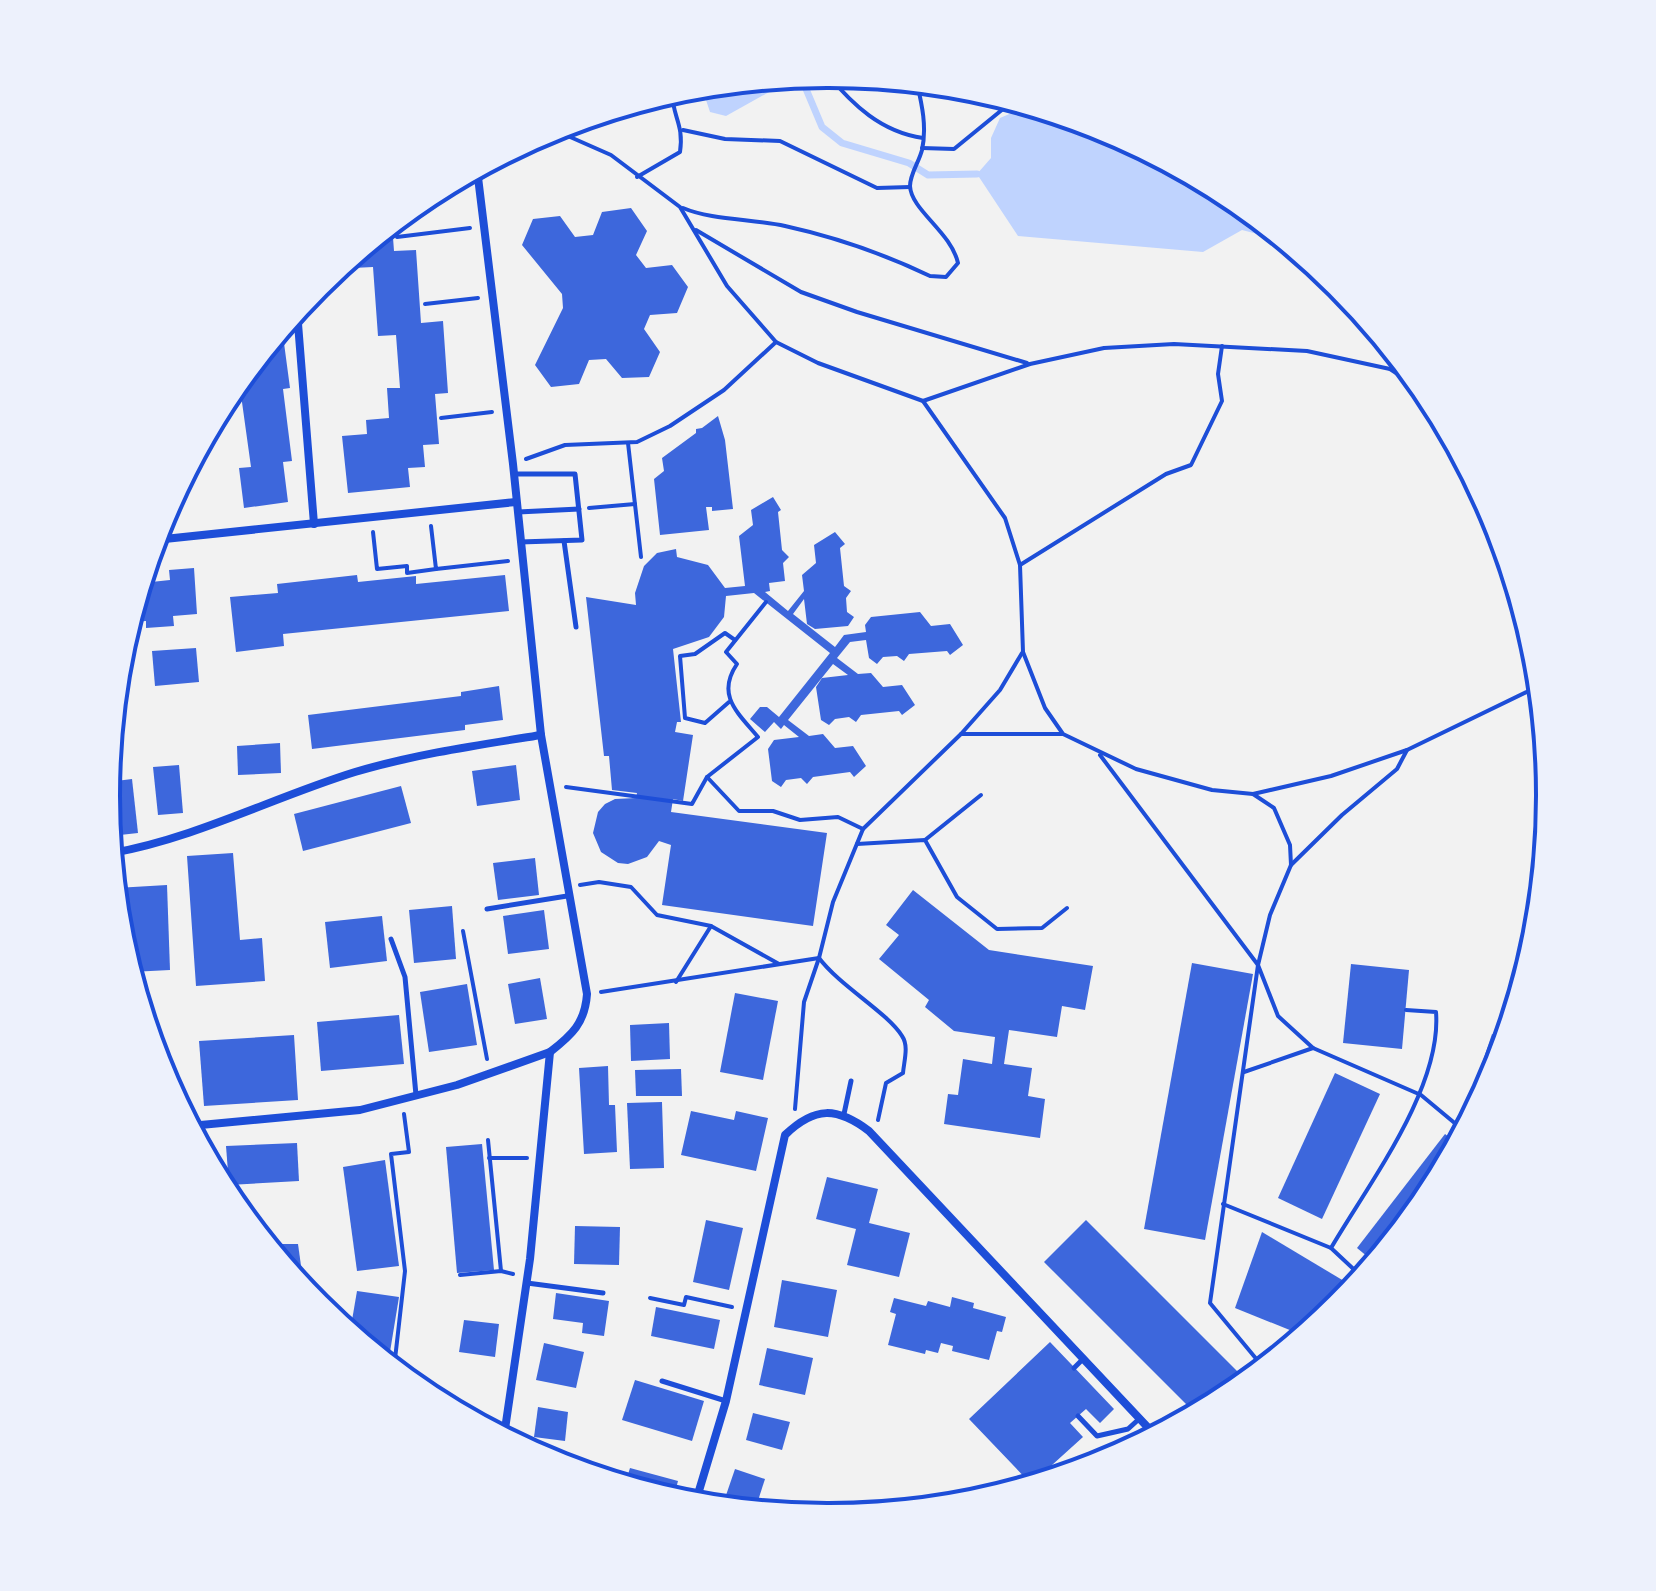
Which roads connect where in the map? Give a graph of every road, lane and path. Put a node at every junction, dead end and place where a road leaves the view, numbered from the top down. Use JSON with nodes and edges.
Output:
{"nodes":[{"id":1,"x":839,"y":88,"type":"edge"},
{"id":2,"x":919,"y":94,"type":"edge"},
{"id":3,"x":673,"y":106,"type":"edge"},
{"id":4,"x":1002,"y":110,"type":"edge"},
{"id":5,"x":683,"y":130,"type":"junction"},
{"id":6,"x":570,"y":137,"type":"edge"},
{"id":7,"x":923,"y":138,"type":"junction"},
{"id":8,"x":922,"y":148,"type":"junction"},
{"id":9,"x":637,"y":177,"type":"junction"},
{"id":10,"x":478,"y":181,"type":"edge"},
{"id":11,"x":910,"y":187,"type":"junction"},
{"id":12,"x":680,"y":207,"type":"junction"},
{"id":13,"x":484,"y":227,"type":"junction"},
{"id":14,"x":695,"y":230,"type":"junction"},
{"id":15,"x":397,"y":237,"type":"dead end"},
{"id":16,"x":492,"y":296,"type":"junction"},
{"id":17,"x":425,"y":304,"type":"dead end"},
{"id":18,"x":298,"y":327,"type":"edge"},
{"id":19,"x":776,"y":342,"type":"junction"},
{"id":20,"x":1222,"y":345,"type":"junction"},
{"id":21,"x":1030,"y":364,"type":"junction"},
{"id":22,"x":1390,"y":369,"type":"joint"},
{"id":23,"x":1394,"y":371,"type":"edge"},
{"id":24,"x":923,"y":401,"type":"junction"},
{"id":25,"x":506,"y":410,"type":"junction"},
{"id":26,"x":441,"y":418,"type":"dead end"},
{"id":27,"x":628,"y":443,"type":"junction"},
{"id":28,"x":514,"y":469,"type":"junction"},
{"id":29,"x":635,"y":504,"type":"junction"},
{"id":30,"x":516,"y":507,"type":"junction"},
{"id":31,"x":579,"y":509,"type":"junction"},
{"id":32,"x":429,"y":512,"type":"junction"},
{"id":33,"x":371,"y":518,"type":"junction"},
{"id":34,"x":314,"y":524,"type":"junction"},
{"id":35,"x":169,"y":539,"type":"edge"},
{"id":36,"x":564,"y":541,"type":"junction"},
{"id":37,"x":520,"y":542,"type":"junction"},
{"id":38,"x":641,"y":557,"type":"dead end"},
{"id":39,"x":522,"y":560,"type":"junction"},
{"id":40,"x":1020,"y":565,"type":"junction"},
{"id":41,"x":436,"y":569,"type":"junction"},
{"id":42,"x":766,"y":602,"type":"dead end"},
{"id":43,"x":576,"y":627,"type":"dead end"},
{"id":44,"x":736,"y":640,"type":"junction"},
{"id":45,"x":1023,"y":652,"type":"junction"},
{"id":46,"x":1527,"y":692,"type":"edge"},
{"id":47,"x":729,"y":702,"type":"junction"},
{"id":48,"x":961,"y":734,"type":"junction"},
{"id":49,"x":1063,"y":734,"type":"junction"},
{"id":50,"x":541,"y":735,"type":"junction"},
{"id":51,"x":1407,"y":750,"type":"junction"},
{"id":52,"x":1098,"y":753,"type":"junction"},
{"id":53,"x":707,"y":777,"type":"junction"},
{"id":54,"x":549,"y":785,"type":"junction"},
{"id":55,"x":1253,"y":794,"type":"junction"},
{"id":56,"x":981,"y":795,"type":"dead end"},
{"id":57,"x":863,"y":829,"type":"junction"},
{"id":58,"x":925,"y":840,"type":"junction"},
{"id":59,"x":857,"y":844,"type":"junction"},
{"id":60,"x":123,"y":850,"type":"edge"},
{"id":61,"x":1291,"y":865,"type":"junction"},
{"id":62,"x":566,"y":891,"type":"junction"},
{"id":63,"x":1067,"y":908,"type":"dead end"},
{"id":64,"x":487,"y":909,"type":"dead end"},
{"id":65,"x":711,"y":926,"type":"junction"},
{"id":66,"x":463,"y":931,"type":"dead end"},
{"id":67,"x":391,"y":939,"type":"dead end"},
{"id":68,"x":819,"y":958,"type":"junction"},
{"id":69,"x":780,"y":964,"type":"junction"},
{"id":70,"x":1258,"y":965,"type":"junction"},
{"id":71,"x":676,"y":982,"type":"junction"},
{"id":72,"x":587,"y":994,"type":"junction"},
{"id":73,"x":1406,"y":1010,"type":"dead end"},
{"id":74,"x":1313,"y":1048,"type":"junction"},
{"id":75,"x":550,"y":1052,"type":"junction"},
{"id":76,"x":490,"y":1073,"type":"junction"},
{"id":77,"x":1243,"y":1073,"type":"junction"},
{"id":78,"x":851,"y":1081,"type":"dead end"},
{"id":79,"x":1421,"y":1095,"type":"junction"},
{"id":80,"x":416,"y":1096,"type":"junction"},
{"id":81,"x":402,"y":1099,"type":"junction"},
{"id":82,"x":844,"y":1114,"type":"junction"},
{"id":83,"x":800,"y":1120,"type":"junction"},
{"id":84,"x":1455,"y":1123,"type":"edge"},
{"id":85,"x":202,"y":1125,"type":"edge"},
{"id":86,"x":869,"y":1131,"type":"junction"},
{"id":87,"x":488,"y":1140,"type":"dead end"},
{"id":88,"x":489,"y":1158,"type":"junction"},
{"id":89,"x":540,"y":1158,"type":"junction"},
{"id":90,"x":1223,"y":1204,"type":"junction"},
{"id":91,"x":1331,"y":1248,"type":"junction"},
{"id":92,"x":1353,"y":1269,"type":"edge"},
{"id":93,"x":501,"y":1271,"type":"junction"},
{"id":94,"x":460,"y":1275,"type":"dead end"},
{"id":95,"x":527,"y":1280,"type":"junction"},
{"id":96,"x":603,"y":1293,"type":"dead end"},
{"id":97,"x":650,"y":1298,"type":"dead end"},
{"id":98,"x":746,"y":1310,"type":"junction"},
{"id":99,"x":395,"y":1356,"type":"edge"},
{"id":100,"x":1084,"y":1359,"type":"junction"},
{"id":101,"x":1256,"y":1359,"type":"edge"},
{"id":102,"x":1074,"y":1368,"type":"dead end"},
{"id":103,"x":662,"y":1381,"type":"dead end"},
{"id":104,"x":726,"y":1401,"type":"junction"},
{"id":105,"x":1078,"y":1416,"type":"dead end"},
{"id":106,"x":1139,"y":1419,"type":"junction"},
{"id":107,"x":506,"y":1425,"type":"edge"},
{"id":108,"x":1147,"y":1427,"type":"edge"},
{"id":109,"x":699,"y":1491,"type":"edge"}],
"edges":[{"from":1,"to":7,"type":"path"},
{"from":2,"to":7,"type":"path"},
{"from":3,"to":5,"type":"path"},
{"from":4,"to":8,"type":"path"},
{"from":5,"to":9,"type":"path"},
{"from":5,"to":11,"type":"path"},
{"from":6,"to":9,"type":"path"},
{"from":7,"to":8,"type":"path"},
{"from":8,"to":11,"type":"path"},
{"from":9,"to":12,"type":"path"},
{"from":10,"to":13,"type":"street"},
{"from":11,"to":12,"type":"path"},
{"from":12,"to":14,"type":"path"},
{"from":13,"to":15,"type":"path"},
{"from":13,"to":16,"type":"street"},
{"from":14,"to":19,"type":"path"},
{"from":14,"to":21,"type":"path"},
{"from":16,"to":17,"type":"path"},
{"from":16,"to":25,"type":"street"},
{"from":18,"to":34,"type":"street"},
{"from":19,"to":24,"type":"path"},
{"from":19,"to":27,"type":"path"},
{"from":20,"to":21,"type":"path"},
{"from":20,"to":22,"type":"path"},
{"from":20,"to":40,"type":"path"},
{"from":21,"to":24,"type":"path"},
{"from":22,"to":23,"type":"path"},
{"from":24,"to":40,"type":"path"},
{"from":25,"to":26,"type":"path"},
{"from":25,"to":28,"type":"street"},
{"from":27,"to":28,"type":"path"},
{"from":27,"to":29,"type":"path"},
{"from":28,"to":30,"type":"street"},
{"from":28,"to":31,"type":"lane"},
{"from":29,"to":31,"type":"path"},
{"from":29,"to":38,"type":"path"},
{"from":30,"to":31,"type":"lane"},
{"from":30,"to":32,"type":"street"},
{"from":30,"to":37,"type":"street"},
{"from":31,"to":36,"type":"lane"},
{"from":32,"to":33,"type":"street"},
{"from":32,"to":41,"type":"path"},
{"from":33,"to":34,"type":"street"},
{"from":33,"to":41,"type":"path"},
{"from":34,"to":35,"type":"street"},
{"from":36,"to":37,"type":"lane"},
{"from":36,"to":43,"type":"lane"},
{"from":37,"to":39,"type":"street"},
{"from":39,"to":41,"type":"path"},
{"from":39,"to":50,"type":"street"},
{"from":40,"to":45,"type":"path"},
{"from":42,"to":44,"type":"path"},
{"from":44,"to":47,"type":"path"},
{"from":44,"to":47,"type":"path"},
{"from":45,"to":48,"type":"path"},
{"from":45,"to":49,"type":"path"},
{"from":46,"to":51,"type":"path"},
{"from":47,"to":53,"type":"path"},
{"from":48,"to":49,"type":"path"},
{"from":48,"to":57,"type":"path"},
{"from":49,"to":52,"type":"path"},
{"from":50,"to":54,"type":"street"},
{"from":50,"to":60,"type":"street"},
{"from":51,"to":55,"type":"path"},
{"from":51,"to":61,"type":"path"},
{"from":52,"to":55,"type":"path"},
{"from":52,"to":70,"type":"path"},
{"from":53,"to":54,"type":"path"},
{"from":53,"to":57,"type":"path"},
{"from":54,"to":62,"type":"street"},
{"from":55,"to":61,"type":"path"},
{"from":56,"to":58,"type":"path"},
{"from":57,"to":59,"type":"path"},
{"from":58,"to":59,"type":"path"},
{"from":58,"to":63,"type":"path"},
{"from":59,"to":68,"type":"path"},
{"from":61,"to":70,"type":"path"},
{"from":62,"to":64,"type":"lane"},
{"from":62,"to":65,"type":"path"},
{"from":62,"to":72,"type":"street"},
{"from":65,"to":69,"type":"path"},
{"from":65,"to":71,"type":"path"},
{"from":66,"to":76,"type":"path"},
{"from":67,"to":80,"type":"lane"},
{"from":68,"to":69,"type":"path"},
{"from":68,"to":83,"type":"path"},
{"from":68,"to":86,"type":"path"},
{"from":69,"to":71,"type":"path"},
{"from":70,"to":74,"type":"path"},
{"from":70,"to":77,"type":"path"},
{"from":71,"to":72,"type":"path"},
{"from":72,"to":75,"type":"street"},
{"from":73,"to":79,"type":"path"},
{"from":74,"to":77,"type":"path"},
{"from":74,"to":79,"type":"path"},
{"from":75,"to":76,"type":"street"},
{"from":75,"to":89,"type":"street"},
{"from":76,"to":80,"type":"street"},
{"from":77,"to":90,"type":"path"},
{"from":78,"to":82,"type":"lane"},
{"from":79,"to":84,"type":"path"},
{"from":79,"to":91,"type":"path"},
{"from":80,"to":81,"type":"street"},
{"from":81,"to":85,"type":"street"},
{"from":81,"to":99,"type":"path"},
{"from":82,"to":83,"type":"street"},
{"from":82,"to":86,"type":"street"},
{"from":83,"to":98,"type":"street"},
{"from":86,"to":100,"type":"street"},
{"from":87,"to":88,"type":"path"},
{"from":88,"to":89,"type":"path"},
{"from":88,"to":93,"type":"path"},
{"from":89,"to":95,"type":"street"},
{"from":90,"to":91,"type":"path"},
{"from":90,"to":101,"type":"path"},
{"from":91,"to":92,"type":"path"},
{"from":93,"to":94,"type":"path"},
{"from":93,"to":95,"type":"path"},
{"from":95,"to":96,"type":"lane"},
{"from":95,"to":107,"type":"street"},
{"from":97,"to":98,"type":"path"},
{"from":98,"to":104,"type":"street"},
{"from":100,"to":102,"type":"lane"},
{"from":100,"to":106,"type":"street"},
{"from":103,"to":104,"type":"lane"},
{"from":104,"to":109,"type":"street"},
{"from":105,"to":106,"type":"lane"},
{"from":106,"to":108,"type":"street"}]}
